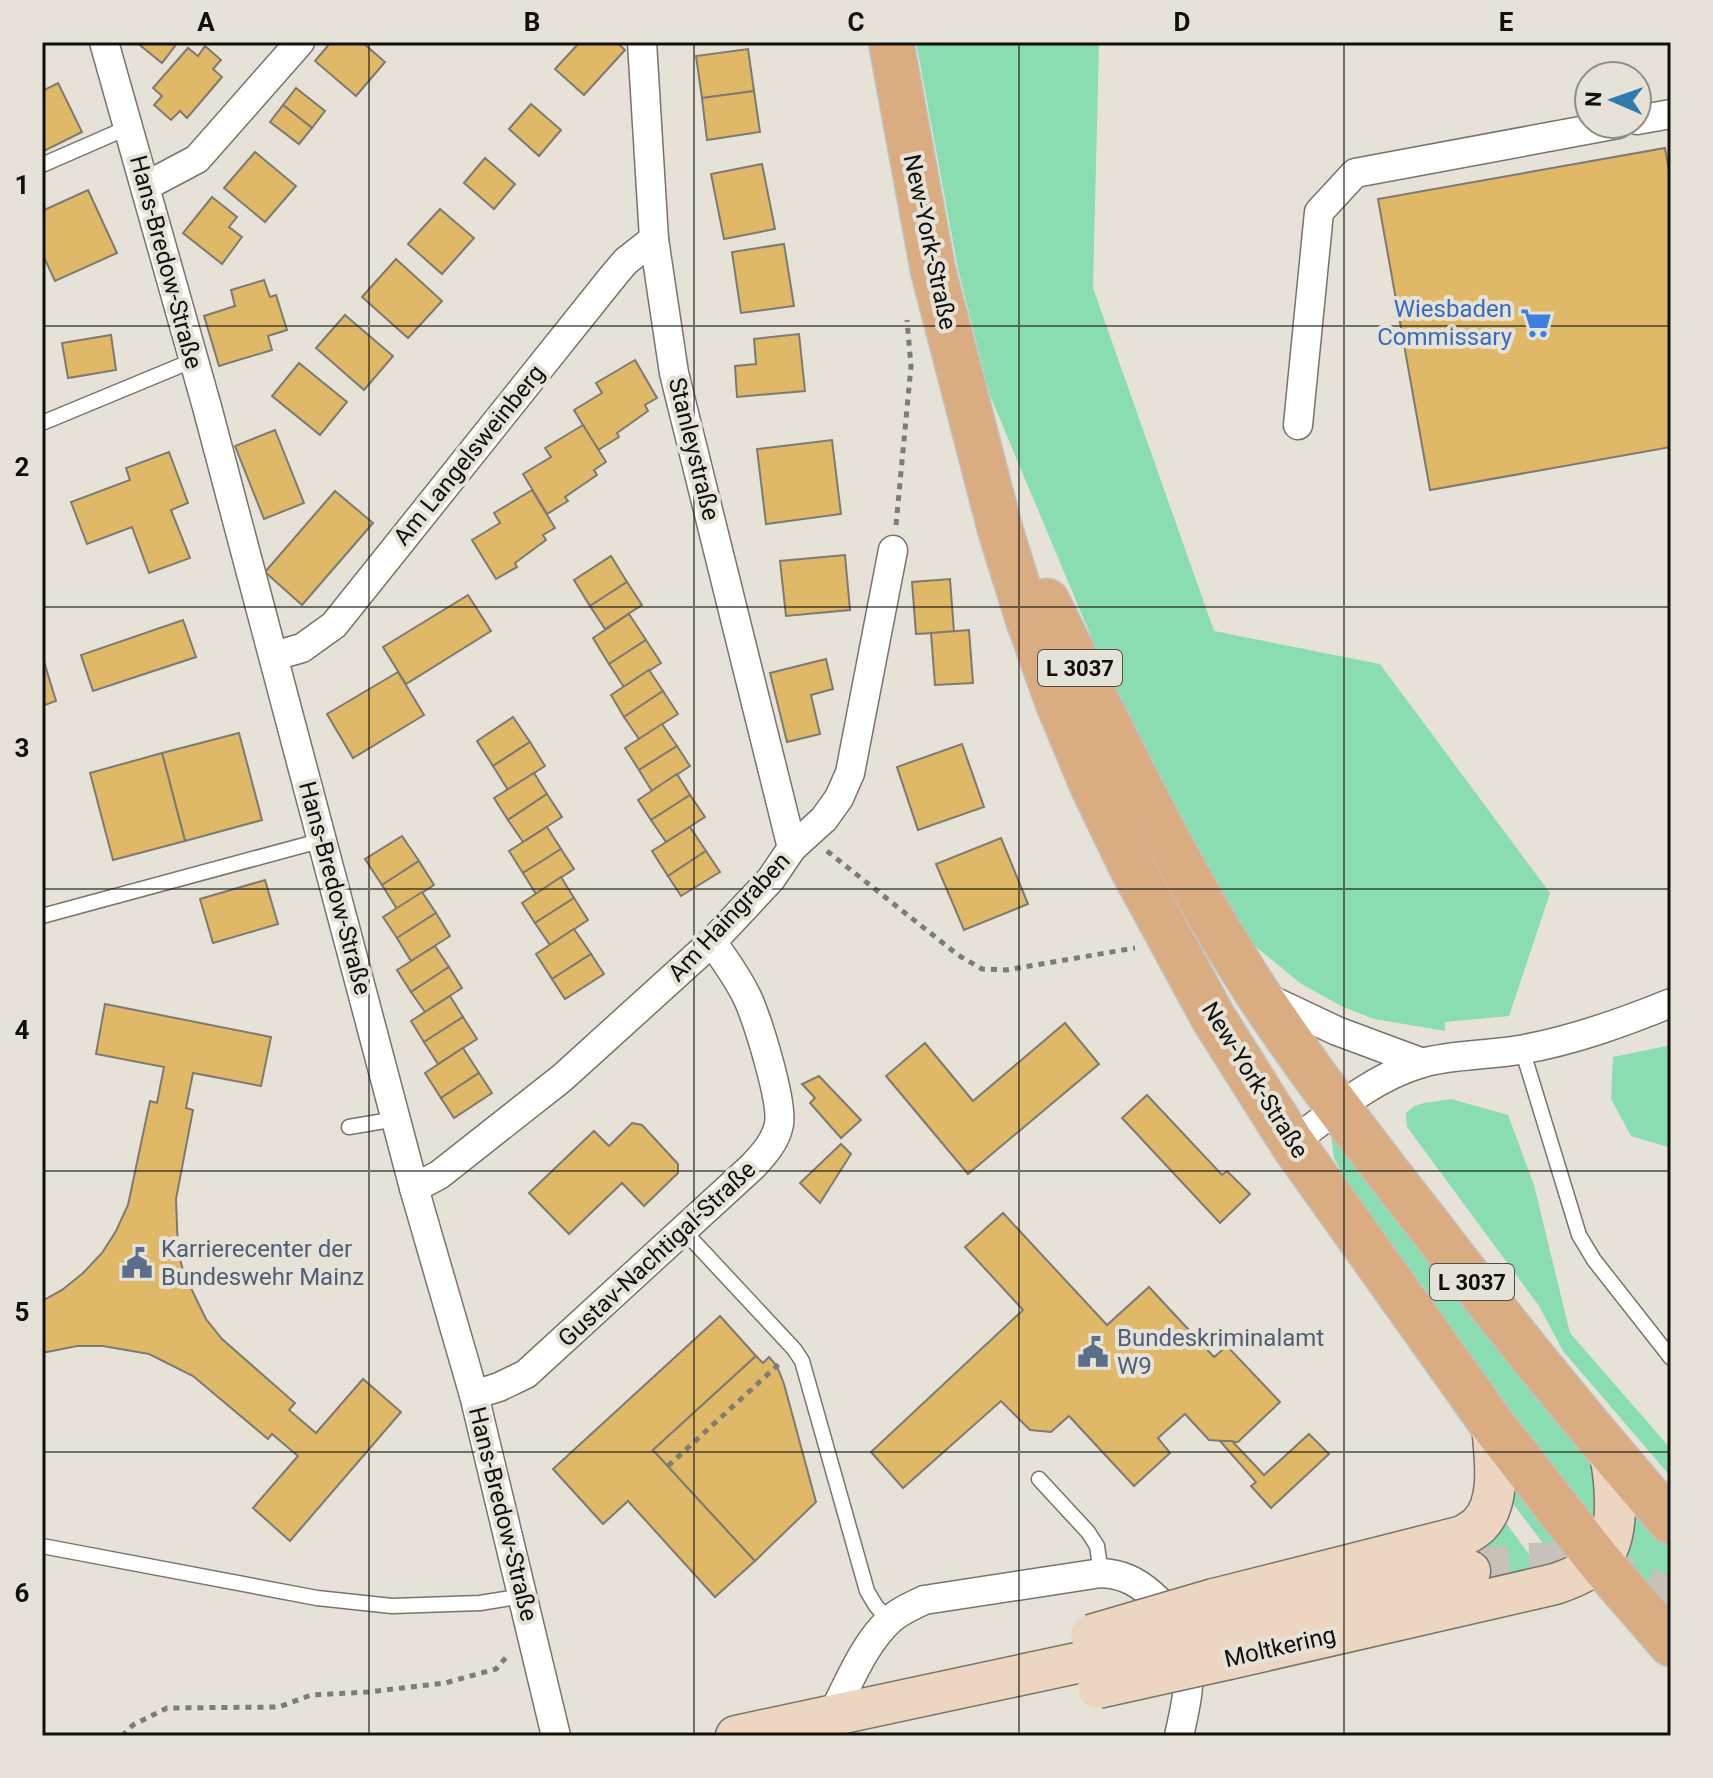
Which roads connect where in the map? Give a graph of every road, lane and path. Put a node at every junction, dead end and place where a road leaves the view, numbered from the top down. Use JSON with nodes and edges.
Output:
{"nodes":[{"id":1,"x":104,"y":42,"type":"edge"},
{"id":2,"x":300,"y":42,"type":"edge"},
{"id":3,"x":642,"y":42,"type":"edge"},
{"id":4,"x":891,"y":42,"type":"edge"},
{"id":5,"x":129,"y":127,"type":"junction"},
{"id":6,"x":1573,"y":132,"type":"edge"},
{"id":7,"x":42,"y":165,"type":"edge"},
{"id":8,"x":146,"y":186,"type":"junction"},
{"id":9,"x":654,"y":239,"type":"junction"},
{"id":10,"x":905,"y":308,"type":"dead end"},
{"id":11,"x":194,"y":360,"type":"junction"},
{"id":12,"x":42,"y":423,"type":"edge"},
{"id":13,"x":1298,"y":425,"type":"dead end"},
{"id":14,"x":978,"y":440,"type":"junction"},
{"id":15,"x":893,"y":550,"type":"joint"},
{"id":16,"x":274,"y":656,"type":"junction"},
{"id":17,"x":323,"y":840,"type":"junction"},
{"id":18,"x":800,"y":842,"type":"junction"},
{"id":19,"x":42,"y":916,"type":"edge"},
{"id":20,"x":712,"y":942,"type":"junction"},
{"id":21,"x":1145,"y":946,"type":"dead end"},
{"id":22,"x":1259,"y":995,"type":"junction"},
{"id":23,"x":1671,"y":1003,"type":"edge"},
{"id":24,"x":1522,"y":1049,"type":"junction"},
{"id":25,"x":1423,"y":1063,"type":"junction"},
{"id":26,"x":1339,"y":1107,"type":"junction"},
{"id":27,"x":396,"y":1119,"type":"junction"},
{"id":28,"x":349,"y":1127,"type":"dead end"},
{"id":29,"x":1292,"y":1143,"type":"junction"},
{"id":30,"x":414,"y":1188,"type":"junction"},
{"id":31,"x":683,"y":1230,"type":"junction"},
{"id":32,"x":794,"y":1349,"type":"junction"},
{"id":33,"x":1671,"y":1358,"type":"edge"},
{"id":34,"x":474,"y":1395,"type":"junction"},
{"id":35,"x":1492,"y":1424,"type":"junction"},
{"id":36,"x":1610,"y":1453,"type":"junction"},
{"id":37,"x":668,"y":1466,"type":"dead end"},
{"id":38,"x":1039,"y":1479,"type":"dead end"},
{"id":39,"x":1671,"y":1522,"type":"edge"},
{"id":40,"x":42,"y":1546,"type":"edge"},
{"id":41,"x":1599,"y":1561,"type":"junction"},
{"id":42,"x":1470,"y":1571,"type":"tunnel mouth"},
{"id":43,"x":1101,"y":1573,"type":"junction"},
{"id":44,"x":523,"y":1596,"type":"junction"},
{"id":45,"x":889,"y":1620,"type":"junction"},
{"id":46,"x":530,"y":1629,"type":"junction"},
{"id":47,"x":1222,"y":1630,"type":"junction"},
{"id":48,"x":1671,"y":1644,"type":"edge"},
{"id":49,"x":1092,"y":1661,"type":"junction"},
{"id":50,"x":838,"y":1725,"type":"edge"},
{"id":51,"x":122,"y":1736,"type":"edge"},
{"id":52,"x":556,"y":1736,"type":"edge"},
{"id":53,"x":736,"y":1736,"type":"edge"},
{"id":54,"x":1179,"y":1736,"type":"edge"}],
"edges":[{"from":1,"to":5,"type":"street","name":"Hans-Bredow-Straße"},
{"from":2,"to":8,"type":"street"},
{"from":3,"to":9,"type":"street","name":"Stanleystraße"},
{"from":4,"to":14,"type":"main road","name":"New-York-Straße","number":"L 3037"},
{"from":5,"to":7,"type":"lane"},
{"from":5,"to":8,"type":"street","name":"Hans-Bredow-Straße"},
{"from":6,"to":13,"type":"street"},
{"from":8,"to":11,"type":"street","name":"Hans-Bredow-Straße"},
{"from":9,"to":16,"type":"street","name":"Am Langelsweinberg"},
{"from":9,"to":18,"type":"street","name":"Stanleystraße"},
{"from":10,"to":15,"type":"path"},
{"from":11,"to":12,"type":"lane"},
{"from":11,"to":16,"type":"street","name":"Hans-Bredow-Straße"},
{"from":14,"to":22,"type":"main road","name":"New-York-Straße","number":"L 3037"},
{"from":14,"to":29,"type":"main road","name":"New-York-Straße","number":"L 3037"},
{"from":15,"to":18,"type":"street","name":"Am Haingraben"},
{"from":16,"to":17,"type":"street","name":"Hans-Bredow-Straße"},
{"from":17,"to":19,"type":"lane"},
{"from":17,"to":27,"type":"street","name":"Hans-Bredow-Straße"},
{"from":18,"to":20,"type":"street","name":"Am Haingraben"},
{"from":18,"to":21,"type":"path"},
{"from":20,"to":30,"type":"street","name":"Am Haingraben"},
{"from":20,"to":31,"type":"street","name":"Gustav-Nachtigal-Straße"},
{"from":22,"to":25,"type":"street"},
{"from":22,"to":26,"type":"main road","name":"New-York-Straße","number":"L 3037"},
{"from":23,"to":24,"type":"street"},
{"from":24,"to":25,"type":"street"},
{"from":24,"to":33,"type":"lane"},
{"from":25,"to":26,"type":"street"},
{"from":26,"to":29,"type":"street"},
{"from":26,"to":36,"type":"main road","name":"New-York-Straße","number":"L 3037"},
{"from":27,"to":28,"type":"lane"},
{"from":27,"to":30,"type":"street","name":"Hans-Bredow-Straße"},
{"from":29,"to":35,"type":"main road","name":"New-York-Straße","number":"L 3037"},
{"from":30,"to":34,"type":"street","name":"Hans-Bredow-Straße"},
{"from":31,"to":32,"type":"lane"},
{"from":31,"to":34,"type":"street","name":"Gustav-Nachtigal-Straße"},
{"from":32,"to":37,"type":"path"},
{"from":32,"to":45,"type":"lane"},
{"from":34,"to":44,"type":"street","name":"Hans-Bredow-Straße"},
{"from":35,"to":41,"type":"main road","name":"New-York-Straße","number":"L 3037"},
{"from":35,"to":47,"type":"street"},
{"from":36,"to":39,"type":"main road","name":"New-York-Straße","number":"L 3037"},
{"from":36,"to":41,"type":"street"},
{"from":38,"to":43,"type":"lane"},
{"from":40,"to":44,"type":"lane"},
{"from":41,"to":47,"type":"street","name":"Moltkering"},
{"from":41,"to":48,"type":"main road","name":"New-York-Straße","number":"L 3037"},
{"from":42,"to":47,"type":"street","name":"Moltkering"},
{"from":43,"to":45,"type":"street"},
{"from":43,"to":54,"type":"street"},
{"from":44,"to":46,"type":"street","name":"Hans-Bredow-Straße"},
{"from":45,"to":50,"type":"street"},
{"from":46,"to":51,"type":"path"},
{"from":46,"to":52,"type":"street","name":"Hans-Bredow-Straße"},
{"from":47,"to":49,"type":"street","name":"Moltkering","bridge":true},
{"from":47,"to":49,"type":"street","bridge":true},
{"from":49,"to":50,"type":"street","name":"Moltkering"},
{"from":49,"to":50,"type":"street"},
{"from":50,"to":53,"type":"street","name":"Moltkering"}]}
